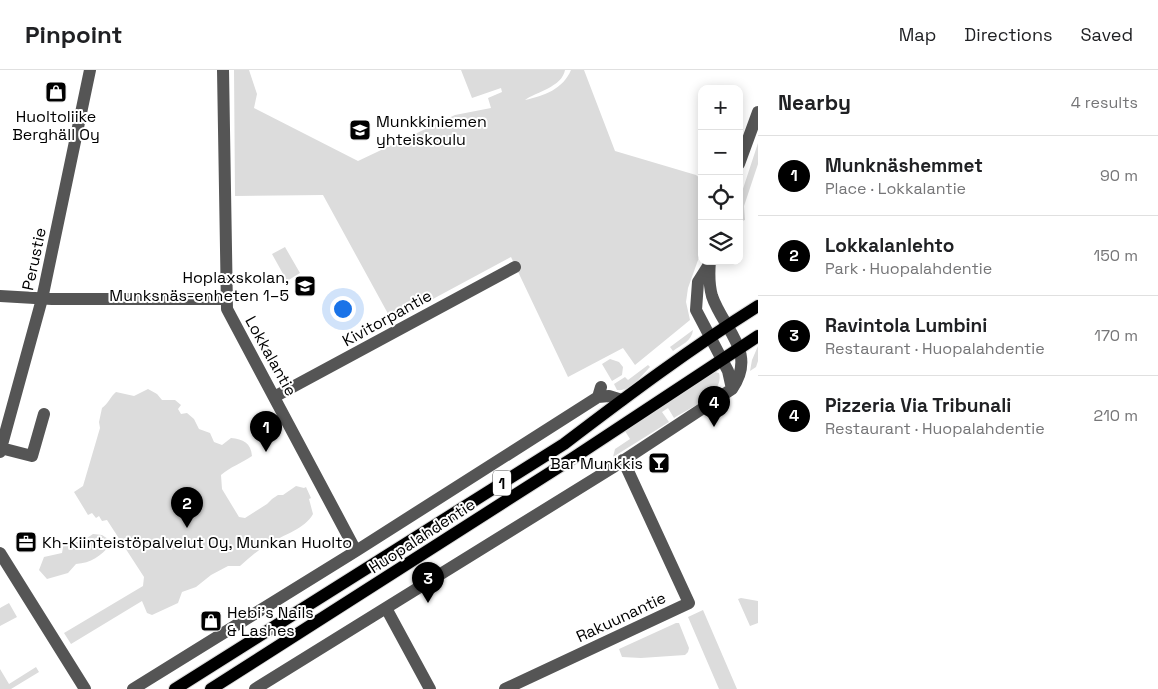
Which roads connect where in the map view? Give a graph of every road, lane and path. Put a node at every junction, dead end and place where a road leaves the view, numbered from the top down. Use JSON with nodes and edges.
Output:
{"nodes":[{"id":1,"x":90,"y":70,"type":"edge"},
{"id":2,"x":223,"y":70,"type":"edge"},
{"id":3,"x":758,"y":112,"type":"edge"},
{"id":4,"x":743,"y":153,"type":"edge"},
{"id":5,"x":708,"y":265,"type":"edge"},
{"id":6,"x":710,"y":265,"type":"edge"},
{"id":7,"x":514,"y":267,"type":"dead end"},
{"id":8,"x":0,"y":296,"type":"edge"},
{"id":9,"x":42,"y":299,"type":"junction"},
{"id":10,"x":226,"y":299,"type":"junction"},
{"id":11,"x":758,"y":306,"type":"edge"},
{"id":12,"x":730,"y":324,"type":"junction"},
{"id":13,"x":758,"y":336,"type":"edge"},
{"id":14,"x":710,"y":337,"type":"junction"},
{"id":15,"x":743,"y":345,"type":"junction"},
{"id":16,"x":723,"y":358,"type":"junction"},
{"id":17,"x":732,"y":389,"type":"junction"},
{"id":18,"x":274,"y":397,"type":"junction"},
{"id":19,"x":622,"y":400,"type":"junction"},
{"id":20,"x":44,"y":414,"type":"dead end"},
{"id":21,"x":0,"y":450,"type":"edge"},
{"id":22,"x":622,"y":460,"type":"junction"},
{"id":23,"x":356,"y":551,"type":"junction"},
{"id":24,"x":0,"y":553,"type":"edge"},
{"id":25,"x":386,"y":608,"type":"junction"},
{"id":26,"x":85,"y":689,"type":"edge"},
{"id":27,"x":133,"y":689,"type":"edge"},
{"id":28,"x":175,"y":689,"type":"edge"},
{"id":29,"x":211,"y":689,"type":"edge"},
{"id":30,"x":255,"y":689,"type":"edge"},
{"id":31,"x":430,"y":689,"type":"edge"},
{"id":32,"x":505,"y":689,"type":"edge"}],
"edges":[{"from":1,"to":9,"type":"street","name":"Perustie"},
{"from":2,"to":10,"type":"street","name":"Lokkalantie"},
{"from":3,"to":4,"type":"street"},
{"from":5,"to":14,"type":"street"},
{"from":6,"to":12,"type":"street"},
{"from":7,"to":18,"type":"street","name":"Kivitorpantie"},
{"from":8,"to":9,"type":"street"},
{"from":9,"to":10,"type":"street"},
{"from":9,"to":21,"type":"street","name":"Perustie"},
{"from":10,"to":18,"type":"street","name":"Lokkalantie"},
{"from":11,"to":12,"type":"main road","name":"Huopalahdentie","number":"1"},
{"from":12,"to":14,"type":"main road","name":"Huopalahdentie","number":"1"},
{"from":12,"to":15,"type":"street"},
{"from":13,"to":15,"type":"main road","name":"Huopalahdentie","number":"1"},
{"from":14,"to":16,"type":"street"},
{"from":14,"to":19,"type":"main road","name":"Huopalahdentie","number":"1"},
{"from":15,"to":16,"type":"main road","name":"Huopalahdentie","number":"1"},
{"from":15,"to":17,"type":"street"},
{"from":16,"to":17,"type":"street"},
{"from":16,"to":29,"type":"main road","name":"Huopalahdentie","number":"1"},
{"from":17,"to":22,"type":"street"},
{"from":18,"to":23,"type":"street","name":"Lokkalantie"},
{"from":19,"to":23,"type":"street","name":"Huopalahdentie"},
{"from":19,"to":28,"type":"main road","name":"Huopalahdentie","number":"1"},
{"from":20,"to":21,"type":"street"},
{"from":22,"to":25,"type":"street"},
{"from":22,"to":32,"type":"street","name":"Rakuunantie"},
{"from":23,"to":27,"type":"street","name":"Huopalahdentie"},
{"from":24,"to":26,"type":"street"},
{"from":25,"to":30,"type":"street"},
{"from":25,"to":31,"type":"street"}]}
